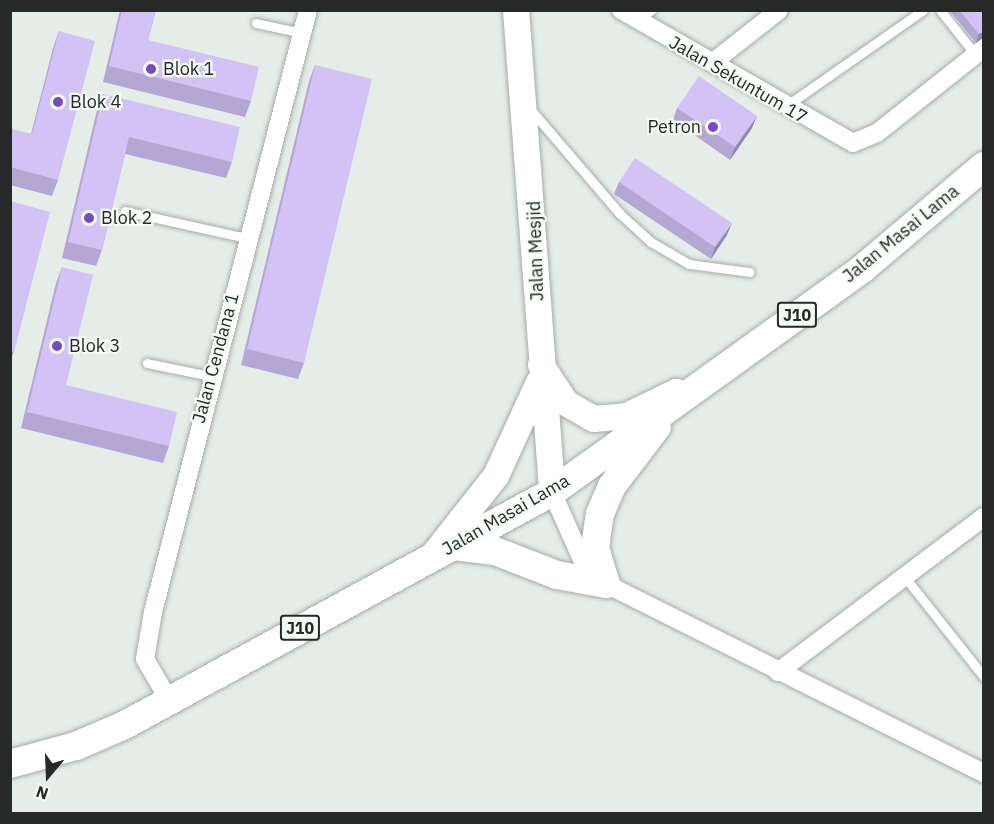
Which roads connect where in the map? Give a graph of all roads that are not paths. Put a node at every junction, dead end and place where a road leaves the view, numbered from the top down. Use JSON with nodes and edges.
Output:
{"nodes":[{"id":1,"x":308,"y":10,"type":"edge"},
{"id":2,"x":516,"y":10,"type":"edge"},
{"id":3,"x":621,"y":10,"type":"edge"},
{"id":4,"x":778,"y":10,"type":"edge"},
{"id":5,"x":922,"y":10,"type":"edge"},
{"id":6,"x":940,"y":10,"type":"edge"},
{"id":7,"x":644,"y":16,"type":"edge"},
{"id":8,"x":256,"y":23,"type":"dead end"},
{"id":9,"x":302,"y":33,"type":"junction"},
{"id":10,"x":979,"y":51,"type":"edge"},
{"id":11,"x":712,"y":63,"type":"junction"},
{"id":12,"x":528,"y":106,"type":"junction"},
{"id":13,"x":784,"y":107,"type":"junction"},
{"id":14,"x":984,"y":166,"type":"edge"},
{"id":15,"x":125,"y":211,"type":"dead end"},
{"id":16,"x":247,"y":238,"type":"junction"},
{"id":17,"x":749,"y":272,"type":"dead end"},
{"id":18,"x":147,"y":363,"type":"dead end"},
{"id":19,"x":539,"y":370,"type":"junction"},
{"id":20,"x":210,"y":376,"type":"junction"},
{"id":21,"x":710,"y":376,"type":"junction"},
{"id":22,"x":678,"y":399,"type":"junction"},
{"id":23,"x":552,"y":492,"type":"junction"},
{"id":24,"x":983,"y":520,"type":"edge"},
{"id":25,"x":443,"y":551,"type":"junction"},
{"id":26,"x":904,"y":576,"type":"junction"},
{"id":27,"x":606,"y":584,"type":"junction"},
{"id":28,"x":778,"y":672,"type":"junction"},
{"id":29,"x":984,"y":677,"type":"edge"},
{"id":30,"x":170,"y":702,"type":"junction"},
{"id":31,"x":10,"y":764,"type":"edge"},
{"id":32,"x":984,"y":773,"type":"edge"}],
"edges":[{"from":1,"to":9,"type":"street","name":"Jalan Cendana 1"},
{"from":2,"to":12,"type":"main road","name":"Jalan Mesjid"},
{"from":3,"to":7,"type":"street","name":"Jalan Sekuntum 17"},
{"from":4,"to":11,"type":"street"},
{"from":5,"to":13,"type":"lane"},
{"from":6,"to":10,"type":"lane"},
{"from":7,"to":11,"type":"street","name":"Jalan Sekuntum 17"},
{"from":8,"to":9,"type":"lane"},
{"from":9,"to":16,"type":"street","name":"Jalan Cendana 1"},
{"from":10,"to":13,"type":"street","name":"Jalan Sekuntum 17"},
{"from":11,"to":13,"type":"street","name":"Jalan Sekuntum 17"},
{"from":12,"to":17,"type":"lane"},
{"from":12,"to":19,"type":"main road","name":"Jalan Mesjid"},
{"from":14,"to":21,"type":"main road","name":"Jalan Masai Lama","number":"J10"},
{"from":15,"to":16,"type":"lane"},
{"from":16,"to":20,"type":"street","name":"Jalan Cendana 1"},
{"from":18,"to":20,"type":"lane"},
{"from":19,"to":21,"type":"main road"},
{"from":19,"to":23,"type":"main road","name":"Jalan Mesjid"},
{"from":19,"to":25,"type":"main road"},
{"from":20,"to":30,"type":"street","name":"Jalan Cendana 1"},
{"from":21,"to":22,"type":"main road","name":"Jalan Masai Lama","number":"J10"},
{"from":22,"to":23,"type":"main road","name":"Jalan Masai Lama","number":"J10"},
{"from":22,"to":27,"type":"main road"},
{"from":23,"to":25,"type":"main road","name":"Jalan Masai Lama","number":"J10"},
{"from":23,"to":27,"type":"street"},
{"from":24,"to":26,"type":"street"},
{"from":25,"to":27,"type":"main road"},
{"from":25,"to":30,"type":"main road","name":"Jalan Masai Lama","number":"J10"},
{"from":26,"to":28,"type":"street"},
{"from":26,"to":29,"type":"lane"},
{"from":27,"to":28,"type":"street"},
{"from":28,"to":32,"type":"street"},
{"from":30,"to":31,"type":"main road","name":"Jalan Masai Lama","number":"J10"}]}
